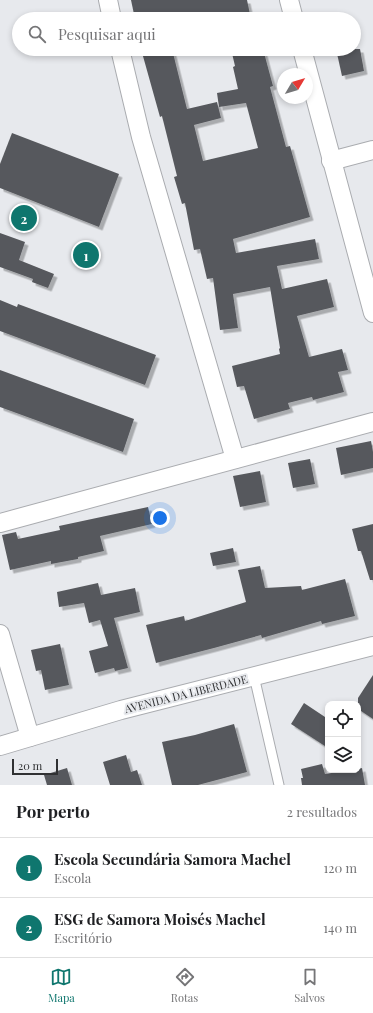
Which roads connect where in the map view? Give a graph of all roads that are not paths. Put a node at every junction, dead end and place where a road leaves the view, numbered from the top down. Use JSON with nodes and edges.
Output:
{"nodes":[{"id":1,"x":108,"y":0,"type":"edge"},
{"id":2,"x":289,"y":0,"type":"edge"},
{"id":3,"x":111,"y":12,"type":"edge"},
{"id":4,"x":292,"y":12,"type":"edge"},
{"id":5,"x":122,"y":56,"type":"edge"},
{"id":6,"x":304,"y":56,"type":"edge"},
{"id":7,"x":373,"y":150,"type":"edge"},
{"id":8,"x":331,"y":160,"type":"junction"},
{"id":9,"x":373,"y":313,"type":"edge"},
{"id":10,"x":373,"y":422,"type":"edge"},
{"id":11,"x":235,"y":459,"type":"junction"},
{"id":12,"x":0,"y":523,"type":"edge"},
{"id":13,"x":0,"y":634,"type":"edge"},
{"id":14,"x":373,"y":646,"type":"edge"},
{"id":15,"x":254,"y":676,"type":"junction"},
{"id":16,"x":30,"y":737,"type":"junction"},
{"id":17,"x":0,"y":746,"type":"edge"},
{"id":18,"x":279,"y":785,"type":"edge"}],
"edges":[{"from":1,"to":3,"type":"street"},
{"from":2,"to":4,"type":"street"},
{"from":5,"to":11,"type":"street"},
{"from":6,"to":8,"type":"street"},
{"from":7,"to":8,"type":"street"},
{"from":8,"to":9,"type":"street"},
{"from":10,"to":11,"type":"street"},
{"from":11,"to":12,"type":"street"},
{"from":13,"to":16,"type":"street"},
{"from":14,"to":15,"type":"street","name":"AVENIDA DA LIBERDADE"},
{"from":15,"to":16,"type":"street","name":"AVENIDA DA LIBERDADE"},
{"from":15,"to":18,"type":"lane"},
{"from":16,"to":17,"type":"street","name":"AVENIDA DA LIBERDADE"}]}
